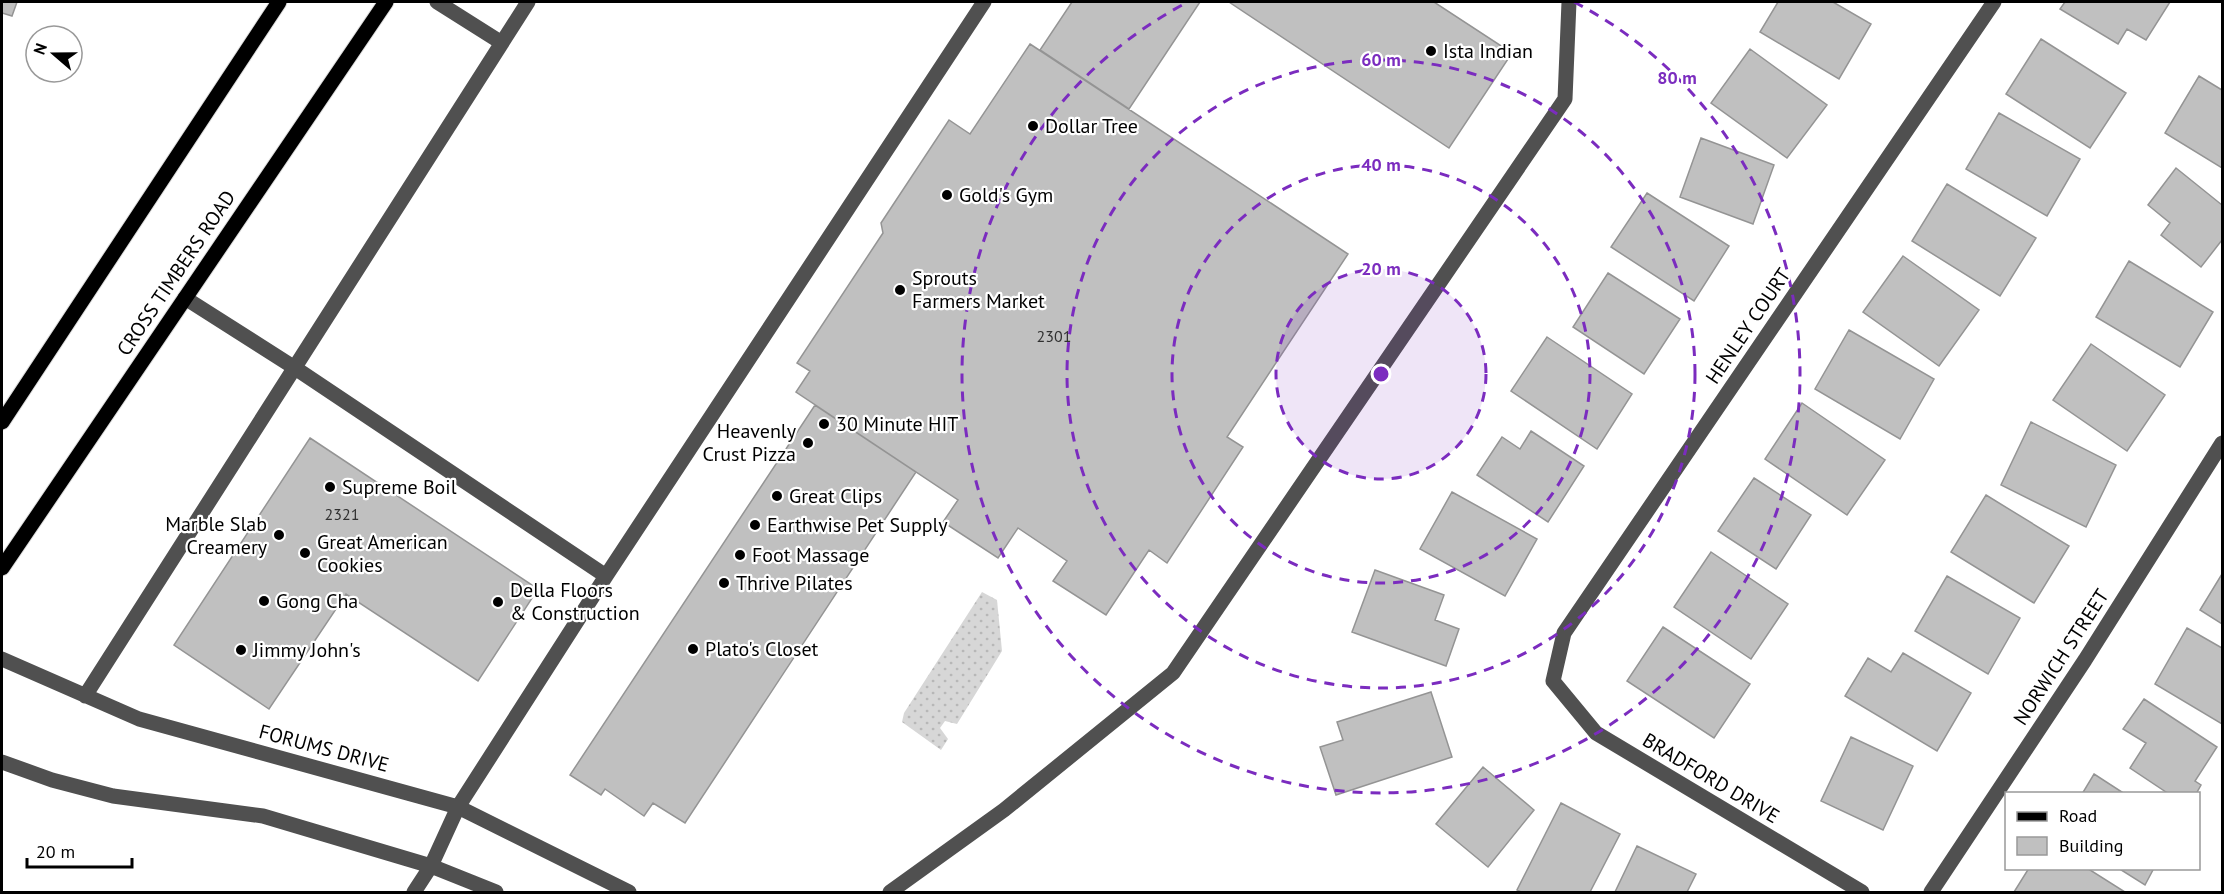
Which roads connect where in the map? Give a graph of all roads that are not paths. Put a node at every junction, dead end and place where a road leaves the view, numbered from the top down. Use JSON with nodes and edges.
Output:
{"nodes":[{"id":1,"x":279,"y":2,"type":"edge"},
{"id":2,"x":386,"y":2,"type":"edge"},
{"id":3,"x":437,"y":2,"type":"edge"},
{"id":4,"x":528,"y":2,"type":"edge"},
{"id":5,"x":984,"y":2,"type":"edge"},
{"id":6,"x":1569,"y":2,"type":"edge"},
{"id":7,"x":1994,"y":2,"type":"edge"},
{"id":8,"x":502,"y":43,"type":"junction"},
{"id":9,"x":185,"y":298,"type":"junction"},
{"id":10,"x":295,"y":368,"type":"junction"},
{"id":11,"x":2,"y":422,"type":"edge"},
{"id":12,"x":2223,"y":443,"type":"edge"},
{"id":13,"x":2,"y":568,"type":"edge"},
{"id":14,"x":606,"y":576,"type":"junction"},
{"id":15,"x":2,"y":659,"type":"edge"},
{"id":16,"x":1553,"y":681,"type":"joint"},
{"id":17,"x":85,"y":696,"type":"junction"},
{"id":18,"x":2,"y":762,"type":"edge"},
{"id":19,"x":458,"y":807,"type":"junction"},
{"id":20,"x":431,"y":867,"type":"junction"},
{"id":21,"x":414,"y":892,"type":"edge"},
{"id":22,"x":496,"y":892,"type":"edge"},
{"id":23,"x":629,"y":892,"type":"edge"},
{"id":24,"x":890,"y":892,"type":"edge"},
{"id":25,"x":1862,"y":892,"type":"edge"},
{"id":26,"x":1931,"y":892,"type":"edge"}],
"edges":[{"from":1,"to":11,"type":"main road"},
{"from":2,"to":9,"type":"main road","name":"CROSS TIMBERS ROAD"},
{"from":3,"to":8,"type":"street"},
{"from":4,"to":8,"type":"street"},
{"from":5,"to":14,"type":"street"},
{"from":6,"to":24,"type":"street"},
{"from":7,"to":16,"type":"street","name":"HENLEY COURT"},
{"from":8,"to":10,"type":"street"},
{"from":9,"to":10,"type":"street"},
{"from":9,"to":13,"type":"main road","name":"CROSS TIMBERS ROAD"},
{"from":10,"to":14,"type":"street"},
{"from":10,"to":17,"type":"street"},
{"from":12,"to":26,"type":"street","name":"NORWICH STREET"},
{"from":14,"to":19,"type":"street"},
{"from":15,"to":17,"type":"street","name":"FORUMS DRIVE"},
{"from":16,"to":25,"type":"street","name":"BRADFORD DRIVE"},
{"from":17,"to":19,"type":"street","name":"FORUMS DRIVE"},
{"from":18,"to":20,"type":"street"},
{"from":19,"to":20,"type":"street"},
{"from":19,"to":23,"type":"street","name":"FORUMS DRIVE"},
{"from":20,"to":21,"type":"street"},
{"from":20,"to":22,"type":"street"}]}
